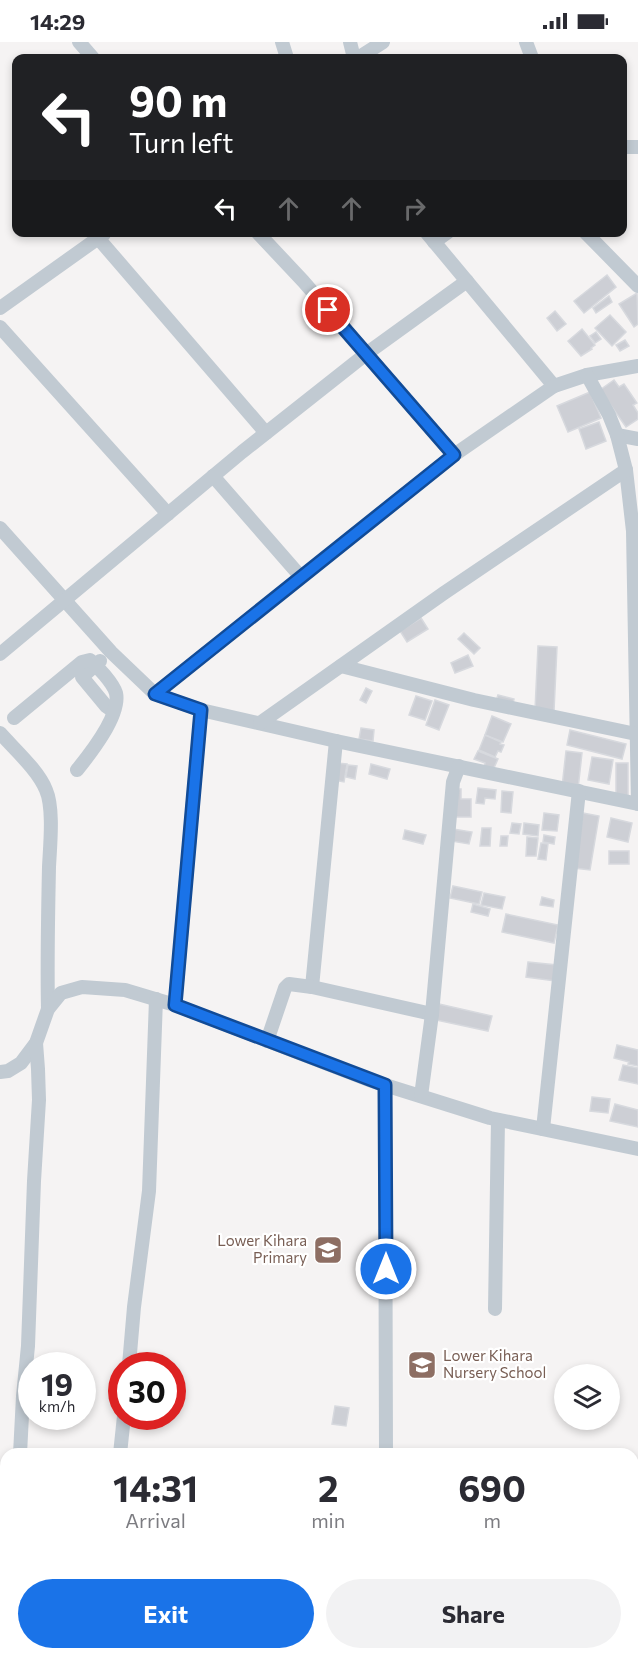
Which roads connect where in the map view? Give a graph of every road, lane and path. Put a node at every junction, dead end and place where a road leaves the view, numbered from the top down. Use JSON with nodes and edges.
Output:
{"nodes":[{"id":1,"x":79,"y":42,"type":"edge"},
{"id":2,"x":383,"y":42,"type":"edge"},
{"id":3,"x":90,"y":54,"type":"edge"},
{"id":4,"x":363,"y":54,"type":"edge"},
{"id":5,"x":99,"y":237,"type":"edge"},
{"id":6,"x":104,"y":237,"type":"edge"},
{"id":7,"x":262,"y":237,"type":"edge"},
{"id":8,"x":430,"y":237,"type":"edge"},
{"id":9,"x":590,"y":237,"type":"edge"},
{"id":10,"x":467,"y":281,"type":"junction"},
{"id":11,"x":638,"y":286,"type":"edge"},
{"id":12,"x":0,"y":308,"type":"edge"},
{"id":13,"x":0,"y":327,"type":"edge"},
{"id":14,"x":366,"y":354,"type":"junction"},
{"id":15,"x":638,"y":366,"type":"edge"},
{"id":16,"x":587,"y":375,"type":"junction"},
{"id":17,"x":554,"y":386,"type":"junction"},
{"id":18,"x":266,"y":433,"type":"junction"},
{"id":19,"x":617,"y":435,"type":"junction"},
{"id":20,"x":638,"y":439,"type":"edge"},
{"id":21,"x":454,"y":455,"type":"junction"},
{"id":22,"x":626,"y":470,"type":"junction"},
{"id":23,"x":213,"y":476,"type":"junction"},
{"id":24,"x":168,"y":514,"type":"junction"},
{"id":25,"x":0,"y":528,"type":"edge"},
{"id":26,"x":301,"y":577,"type":"junction"},
{"id":27,"x":64,"y":601,"type":"junction"},
{"id":28,"x":111,"y":652,"type":"junction"},
{"id":29,"x":0,"y":654,"type":"edge"},
{"id":30,"x":95,"y":665,"type":"junction"},
{"id":31,"x":341,"y":666,"type":"junction"},
{"id":32,"x":155,"y":694,"type":"junction"},
{"id":33,"x":201,"y":710,"type":"junction"},
{"id":34,"x":14,"y":718,"type":"dead end"},
{"id":35,"x":260,"y":723,"type":"junction"},
{"id":36,"x":0,"y":733,"type":"edge"},
{"id":37,"x":636,"y":734,"type":"junction"},
{"id":38,"x":336,"y":741,"type":"junction"},
{"id":39,"x":459,"y":766,"type":"junction"},
{"id":40,"x":77,"y":770,"type":"dead end"},
{"id":41,"x":579,"y":791,"type":"junction"},
{"id":42,"x":638,"y":804,"type":"edge"},
{"id":43,"x":312,"y":987,"type":"junction"},
{"id":44,"x":156,"y":999,"type":"junction"},
{"id":45,"x":175,"y":1005,"type":"junction"},
{"id":46,"x":48,"y":1009,"type":"junction"},
{"id":47,"x":432,"y":1014,"type":"junction"},
{"id":48,"x":267,"y":1041,"type":"junction"},
{"id":49,"x":36,"y":1043,"type":"junction"},
{"id":50,"x":0,"y":1072,"type":"edge"},
{"id":51,"x":385,"y":1085,"type":"junction"},
{"id":52,"x":421,"y":1096,"type":"junction"},
{"id":53,"x":498,"y":1120,"type":"junction"},
{"id":54,"x":543,"y":1129,"type":"junction"},
{"id":55,"x":638,"y":1149,"type":"edge"},
{"id":56,"x":495,"y":1309,"type":"dead end"},
{"id":57,"x":130,"y":1352,"type":"edge"},
{"id":58,"x":123,"y":1430,"type":"edge"},
{"id":59,"x":20,"y":1448,"type":"edge"},
{"id":60,"x":121,"y":1448,"type":"edge"},
{"id":61,"x":386,"y":1448,"type":"edge"}],
"edges":[{"from":1,"to":3,"type":"street"},
{"from":2,"to":4,"type":"street"},
{"from":5,"to":12,"type":"street"},
{"from":6,"to":18,"type":"street"},
{"from":7,"to":14,"type":"street"},
{"from":8,"to":10,"type":"street"},
{"from":9,"to":11,"type":"street"},
{"from":10,"to":14,"type":"street"},
{"from":10,"to":17,"type":"street"},
{"from":13,"to":24,"type":"street"},
{"from":14,"to":18,"type":"street"},
{"from":14,"to":21,"type":"street"},
{"from":15,"to":16,"type":"street"},
{"from":16,"to":17,"type":"street"},
{"from":16,"to":19,"type":"street"},
{"from":17,"to":21,"type":"street"},
{"from":18,"to":23,"type":"street"},
{"from":19,"to":20,"type":"street"},
{"from":19,"to":22,"type":"street"},
{"from":21,"to":26,"type":"street"},
{"from":22,"to":31,"type":"street"},
{"from":22,"to":37,"type":"street"},
{"from":23,"to":24,"type":"street"},
{"from":23,"to":26,"type":"street"},
{"from":24,"to":27,"type":"street"},
{"from":25,"to":27,"type":"street"},
{"from":26,"to":32,"type":"street"},
{"from":27,"to":28,"type":"street"},
{"from":27,"to":29,"type":"street"},
{"from":28,"to":30,"type":"street"},
{"from":28,"to":32,"type":"street"},
{"from":30,"to":34,"type":"street"},
{"from":30,"to":40,"type":"street"},
{"from":31,"to":35,"type":"street"},
{"from":31,"to":37,"type":"street"},
{"from":32,"to":33,"type":"street"},
{"from":33,"to":35,"type":"street"},
{"from":33,"to":45,"type":"street"},
{"from":35,"to":38,"type":"street"},
{"from":36,"to":46,"type":"street"},
{"from":37,"to":42,"type":"street"},
{"from":38,"to":39,"type":"street"},
{"from":38,"to":43,"type":"street"},
{"from":39,"to":41,"type":"street"},
{"from":39,"to":47,"type":"street"},
{"from":41,"to":42,"type":"street"},
{"from":41,"to":54,"type":"street"},
{"from":43,"to":47,"type":"street"},
{"from":43,"to":48,"type":"street"},
{"from":44,"to":45,"type":"street"},
{"from":44,"to":46,"type":"street"},
{"from":44,"to":57,"type":"street"},
{"from":45,"to":48,"type":"street"},
{"from":46,"to":49,"type":"street"},
{"from":47,"to":52,"type":"street"},
{"from":48,"to":51,"type":"street"},
{"from":49,"to":50,"type":"street"},
{"from":49,"to":59,"type":"street"},
{"from":51,"to":52,"type":"street"},
{"from":51,"to":61,"type":"street"},
{"from":52,"to":53,"type":"street"},
{"from":53,"to":54,"type":"street"},
{"from":53,"to":56,"type":"street"},
{"from":54,"to":55,"type":"street"},
{"from":58,"to":60,"type":"street"}]}
